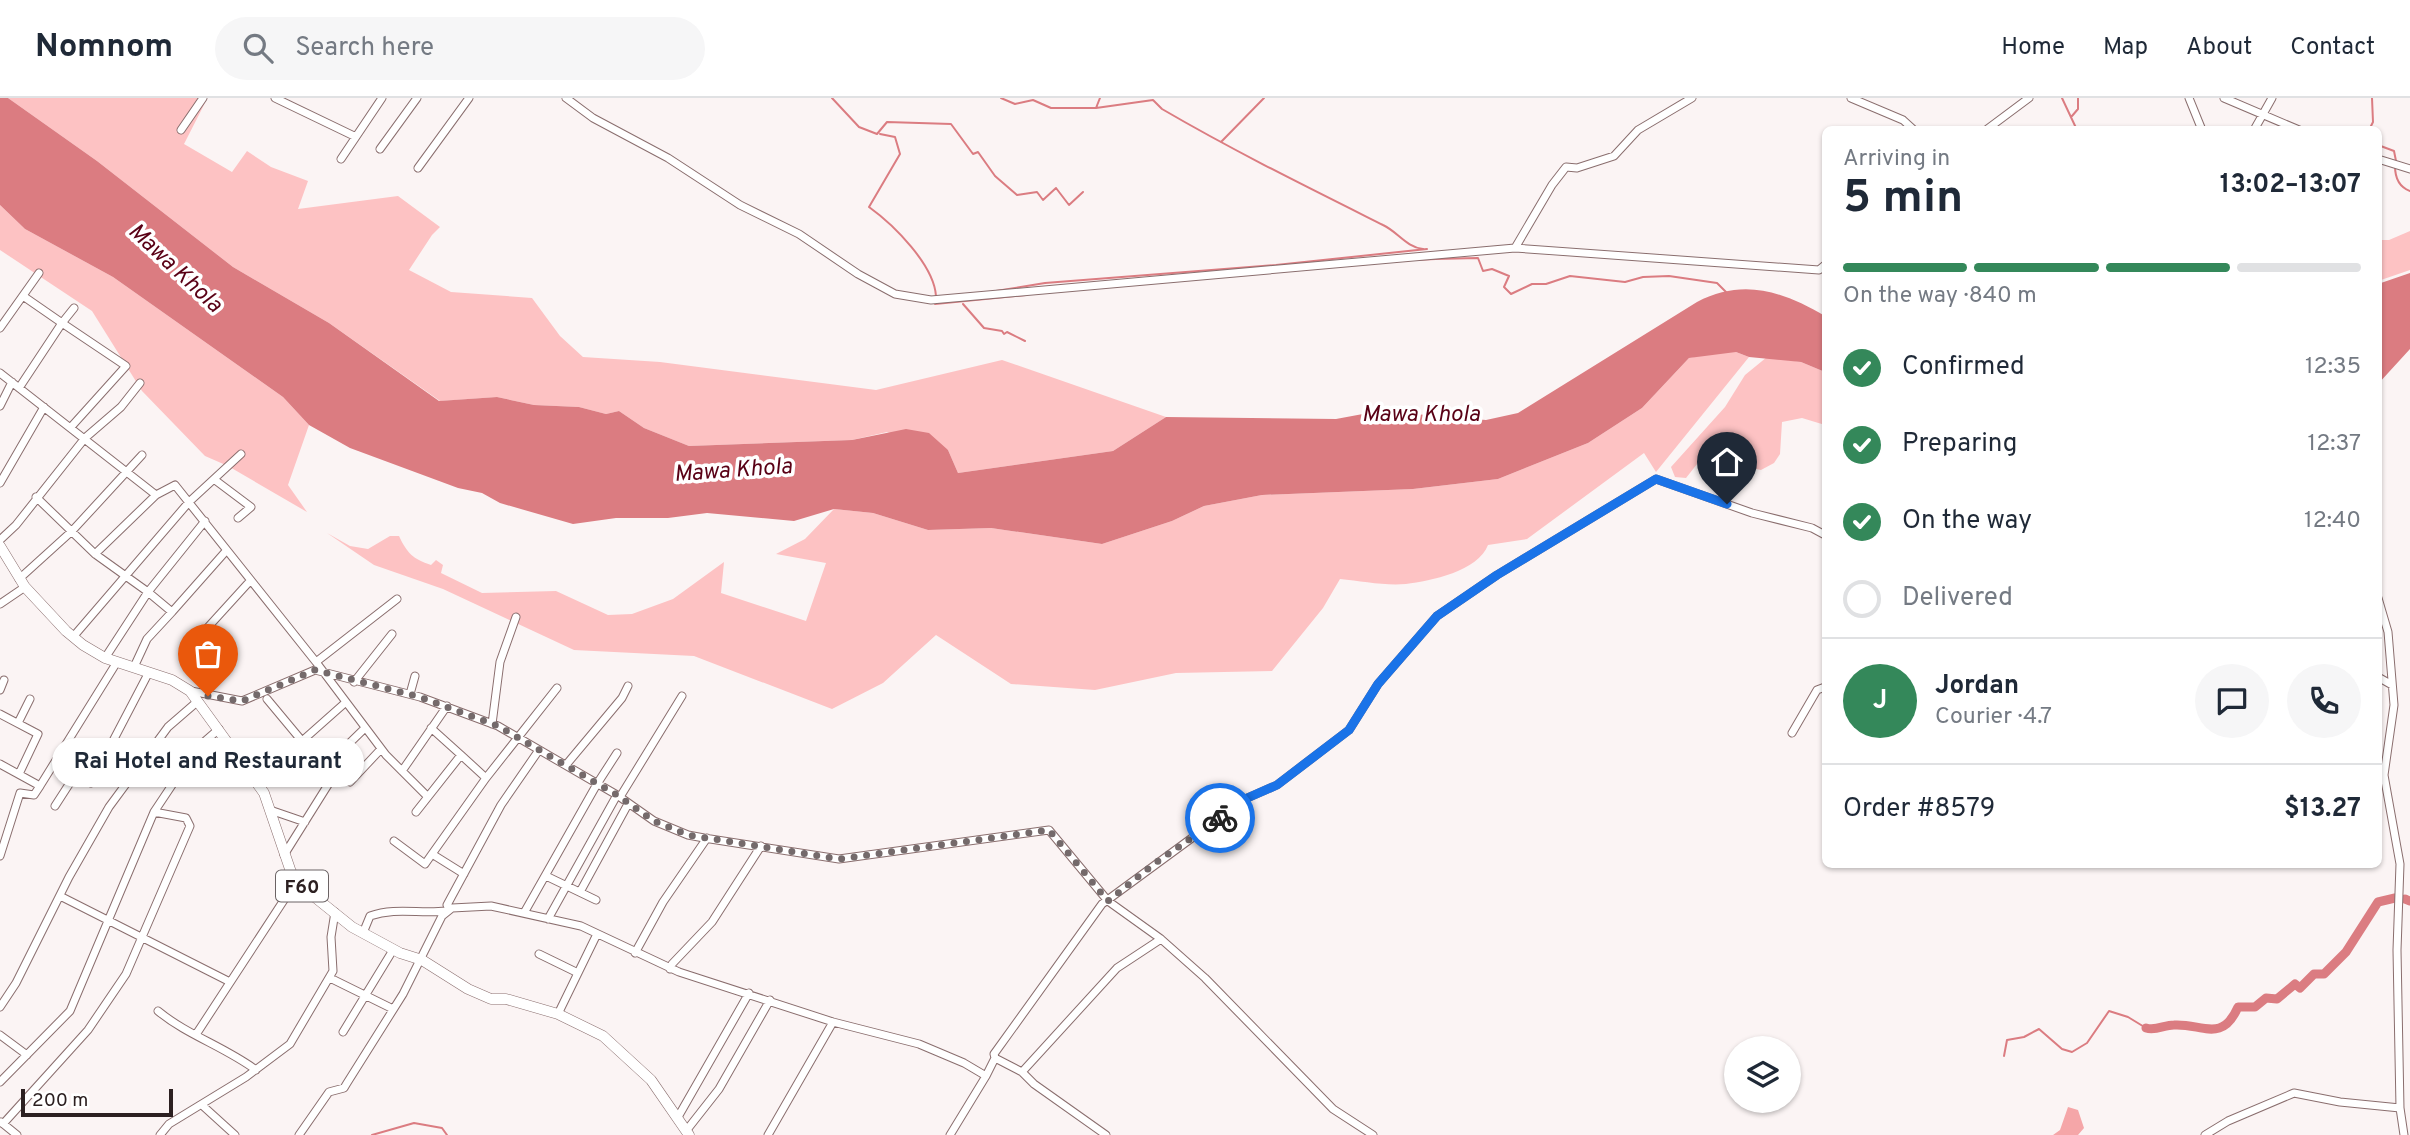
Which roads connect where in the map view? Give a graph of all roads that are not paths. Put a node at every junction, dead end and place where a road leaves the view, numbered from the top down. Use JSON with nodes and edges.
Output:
{"nodes":[{"id":1,"x":203,"y":98,"type":"edge"},
{"id":2,"x":275,"y":98,"type":"edge"},
{"id":3,"x":383,"y":98,"type":"edge"},
{"id":4,"x":417,"y":98,"type":"edge"},
{"id":5,"x":469,"y":98,"type":"edge"},
{"id":6,"x":566,"y":98,"type":"edge"},
{"id":7,"x":1692,"y":98,"type":"edge"},
{"id":8,"x":1851,"y":98,"type":"edge"},
{"id":9,"x":2029,"y":98,"type":"edge"},
{"id":10,"x":2189,"y":98,"type":"edge"},
{"id":11,"x":2224,"y":98,"type":"edge"},
{"id":12,"x":2272,"y":98,"type":"edge"},
{"id":13,"x":2263,"y":115,"type":"junction"},
{"id":14,"x":1910,"y":126,"type":"edge"},
{"id":15,"x":1991,"y":126,"type":"edge"},
{"id":16,"x":2200,"y":126,"type":"edge"},
{"id":17,"x":2256,"y":126,"type":"edge"},
{"id":18,"x":2289,"y":126,"type":"edge"},
{"id":19,"x":181,"y":130,"type":"dead end"},
{"id":20,"x":354,"y":136,"type":"junction"},
{"id":21,"x":380,"y":149,"type":"dead end"},
{"id":22,"x":341,"y":159,"type":"dead end"},
{"id":23,"x":2382,"y":160,"type":"edge"},
{"id":24,"x":418,"y":168,"type":"dead end"},
{"id":25,"x":2410,"y":169,"type":"edge"},
{"id":26,"x":1515,"y":248,"type":"junction"},
{"id":27,"x":1822,"y":268,"type":"edge"},
{"id":28,"x":39,"y":273,"type":"dead end"},
{"id":29,"x":23,"y":296,"type":"junction"},
{"id":30,"x":74,"y":307,"type":"dead end"},
{"id":31,"x":62,"y":323,"type":"junction"},
{"id":32,"x":0,"y":328,"type":"edge"},
{"id":33,"x":0,"y":373,"type":"edge"},
{"id":34,"x":12,"y":382,"type":"junction"},
{"id":35,"x":140,"y":383,"type":"dead end"},
{"id":36,"x":19,"y":388,"type":"junction"},
{"id":37,"x":0,"y":406,"type":"edge"},
{"id":38,"x":44,"y":407,"type":"junction"},
{"id":39,"x":71,"y":427,"type":"junction"},
{"id":40,"x":85,"y":438,"type":"junction"},
{"id":41,"x":142,"y":454,"type":"dead end"},
{"id":42,"x":241,"y":454,"type":"dead end"},
{"id":43,"x":125,"y":472,"type":"junction"},
{"id":44,"x":215,"y":480,"type":"junction"},
{"id":45,"x":0,"y":483,"type":"edge"},
{"id":46,"x":156,"y":495,"type":"junction"},
{"id":47,"x":37,"y":497,"type":"junction"},
{"id":48,"x":189,"y":502,"type":"junction"},
{"id":49,"x":238,"y":518,"type":"dead end"},
{"id":50,"x":205,"y":521,"type":"junction"},
{"id":51,"x":72,"y":531,"type":"junction"},
{"id":52,"x":1822,"y":533,"type":"edge"},
{"id":53,"x":0,"y":540,"type":"edge"},
{"id":54,"x":0,"y":547,"type":"edge"},
{"id":55,"x":226,"y":551,"type":"junction"},
{"id":56,"x":95,"y":554,"type":"junction"},
{"id":57,"x":124,"y":574,"type":"junction"},
{"id":58,"x":250,"y":581,"type":"junction"},
{"id":59,"x":22,"y":583,"type":"junction"},
{"id":60,"x":148,"y":592,"type":"junction"},
{"id":61,"x":397,"y":599,"type":"dead end"},
{"id":62,"x":0,"y":604,"type":"edge"},
{"id":63,"x":172,"y":612,"type":"junction"},
{"id":64,"x":2382,"y":612,"type":"edge"},
{"id":65,"x":516,"y":617,"type":"dead end"},
{"id":66,"x":391,"y":634,"type":"dead end"},
{"id":67,"x":73,"y":637,"type":"junction"},
{"id":68,"x":189,"y":649,"type":"dead end"},
{"id":69,"x":105,"y":658,"type":"junction"},
{"id":70,"x":117,"y":662,"type":"junction"},
{"id":71,"x":316,"y":662,"type":"junction"},
{"id":72,"x":134,"y":667,"type":"junction"},
{"id":73,"x":149,"y":672,"type":"junction"},
{"id":74,"x":321,"y":672,"type":"junction"},
{"id":75,"x":415,"y":676,"type":"dead end"},
{"id":76,"x":2382,"y":679,"type":"edge"},
{"id":77,"x":4,"y":680,"type":"dead end"},
{"id":78,"x":354,"y":682,"type":"junction"},
{"id":79,"x":2392,"y":685,"type":"junction"},
{"id":80,"x":628,"y":686,"type":"dead end"},
{"id":81,"x":557,"y":688,"type":"dead end"},
{"id":82,"x":1822,"y":688,"type":"edge"},
{"id":83,"x":0,"y":691,"type":"edge"},
{"id":84,"x":191,"y":691,"type":"junction"},
{"id":85,"x":410,"y":694,"type":"junction"},
{"id":86,"x":682,"y":696,"type":"dead end"},
{"id":87,"x":30,"y":699,"type":"dead end"},
{"id":88,"x":222,"y":699,"type":"junction"},
{"id":89,"x":267,"y":699,"type":"dead end"},
{"id":90,"x":198,"y":701,"type":"junction"},
{"id":91,"x":346,"y":702,"type":"junction"},
{"id":92,"x":447,"y":706,"type":"junction"},
{"id":93,"x":207,"y":713,"type":"junction"},
{"id":94,"x":0,"y":714,"type":"edge"},
{"id":95,"x":18,"y":723,"type":"junction"},
{"id":96,"x":492,"y":724,"type":"junction"},
{"id":97,"x":365,"y":728,"type":"junction"},
{"id":98,"x":431,"y":728,"type":"junction"},
{"id":99,"x":219,"y":729,"type":"junction"},
{"id":100,"x":1792,"y":733,"type":"dead end"},
{"id":101,"x":518,"y":738,"type":"junction"},
{"id":102,"x":302,"y":741,"type":"junction"},
{"id":103,"x":381,"y":749,"type":"junction"},
{"id":104,"x":539,"y":750,"type":"junction"},
{"id":105,"x":617,"y":753,"type":"dead end"},
{"id":106,"x":461,"y":755,"type":"junction"},
{"id":107,"x":282,"y":761,"type":"dead end"},
{"id":108,"x":0,"y":764,"type":"edge"},
{"id":109,"x":101,"y":764,"type":"junction"},
{"id":110,"x":566,"y":765,"type":"junction"},
{"id":111,"x":402,"y":771,"type":"junction"},
{"id":112,"x":336,"y":772,"type":"junction"},
{"id":113,"x":19,"y":774,"type":"junction"},
{"id":114,"x":486,"y":778,"type":"junction"},
{"id":115,"x":90,"y":783,"type":"dead end"},
{"id":116,"x":597,"y":784,"type":"junction"},
{"id":117,"x":2382,"y":785,"type":"edge"},
{"id":118,"x":40,"y":786,"type":"junction"},
{"id":119,"x":427,"y":796,"type":"junction"},
{"id":120,"x":618,"y":796,"type":"junction"},
{"id":121,"x":628,"y":804,"type":"junction"},
{"id":122,"x":55,"y":806,"type":"dead end"},
{"id":123,"x":270,"y":810,"type":"junction"},
{"id":124,"x":416,"y":811,"type":"dead end"},
{"id":125,"x":154,"y":812,"type":"junction"},
{"id":126,"x":305,"y":822,"type":"junction"},
{"id":127,"x":706,"y":838,"type":"junction"},
{"id":128,"x":394,"y":841,"type":"dead end"},
{"id":129,"x":761,"y":846,"type":"junction"},
{"id":130,"x":432,"y":854,"type":"junction"},
{"id":131,"x":0,"y":856,"type":"edge"},
{"id":132,"x":284,"y":856,"type":"junction"},
{"id":133,"x":464,"y":874,"type":"junction"},
{"id":134,"x":546,"y":876,"type":"junction"},
{"id":135,"x":297,"y":880,"type":"junction"},
{"id":136,"x":567,"y":886,"type":"junction"},
{"id":137,"x":580,"y":892,"type":"junction"},
{"id":138,"x":60,"y":896,"type":"junction"},
{"id":139,"x":596,"y":900,"type":"dead end"},
{"id":140,"x":1108,"y":901,"type":"junction"},
{"id":141,"x":447,"y":910,"type":"junction"},
{"id":142,"x":335,"y":912,"type":"junction"},
{"id":143,"x":524,"y":913,"type":"junction"},
{"id":144,"x":548,"y":919,"type":"junction"},
{"id":145,"x":109,"y":920,"type":"junction"},
{"id":146,"x":363,"y":933,"type":"junction"},
{"id":147,"x":597,"y":934,"type":"junction"},
{"id":148,"x":142,"y":936,"type":"junction"},
{"id":149,"x":1161,"y":939,"type":"junction"},
{"id":150,"x":394,"y":950,"type":"junction"},
{"id":151,"x":635,"y":953,"type":"junction"},
{"id":152,"x":539,"y":954,"type":"dead end"},
{"id":153,"x":422,"y":960,"type":"junction"},
{"id":154,"x":670,"y":969,"type":"junction"},
{"id":155,"x":578,"y":973,"type":"junction"},
{"id":156,"x":330,"y":978,"type":"junction"},
{"id":157,"x":230,"y":982,"type":"junction"},
{"id":158,"x":749,"y":993,"type":"junction"},
{"id":159,"x":366,"y":996,"type":"junction"},
{"id":160,"x":770,"y":1000,"type":"junction"},
{"id":161,"x":0,"y":1007,"type":"edge"},
{"id":162,"x":393,"y":1009,"type":"junction"},
{"id":163,"x":158,"y":1011,"type":"dead end"},
{"id":164,"x":558,"y":1014,"type":"junction"},
{"id":165,"x":834,"y":1022,"type":"junction"},
{"id":166,"x":343,"y":1032,"type":"dead end"},
{"id":167,"x":197,"y":1033,"type":"junction"},
{"id":168,"x":0,"y":1035,"type":"edge"},
{"id":169,"x":27,"y":1055,"type":"junction"},
{"id":170,"x":995,"y":1058,"type":"junction"},
{"id":171,"x":256,"y":1070,"type":"junction"},
{"id":172,"x":1023,"y":1072,"type":"junction"},
{"id":173,"x":986,"y":1076,"type":"junction"},
{"id":174,"x":0,"y":1082,"type":"edge"},
{"id":175,"x":203,"y":1105,"type":"junction"},
{"id":176,"x":2400,"y":1108,"type":"junction"},
{"id":177,"x":678,"y":1117,"type":"junction"},
{"id":178,"x":2,"y":1123,"type":"edge"},
{"id":179,"x":688,"y":1133,"type":"edge"},
{"id":180,"x":17,"y":1135,"type":"edge"},
{"id":181,"x":160,"y":1135,"type":"edge"},
{"id":182,"x":234,"y":1135,"type":"edge"},
{"id":183,"x":299,"y":1135,"type":"edge"},
{"id":184,"x":768,"y":1135,"type":"edge"},
{"id":185,"x":950,"y":1135,"type":"edge"},
{"id":186,"x":1106,"y":1135,"type":"edge"},
{"id":187,"x":1373,"y":1135,"type":"edge"},
{"id":188,"x":2205,"y":1135,"type":"edge"},
{"id":189,"x":2404,"y":1135,"type":"edge"}],
"edges":[{"from":1,"to":19,"type":"street"},
{"from":2,"to":20,"type":"street"},
{"from":3,"to":20,"type":"street"},
{"from":4,"to":21,"type":"street"},
{"from":5,"to":24,"type":"street"},
{"from":6,"to":26,"type":"street"},
{"from":7,"to":26,"type":"street"},
{"from":8,"to":14,"type":"street"},
{"from":9,"to":15,"type":"street"},
{"from":10,"to":16,"type":"street"},
{"from":11,"to":13,"type":"street"},
{"from":12,"to":13,"type":"street"},
{"from":13,"to":17,"type":"street"},
{"from":13,"to":18,"type":"street"},
{"from":20,"to":22,"type":"street"},
{"from":23,"to":25,"type":"street"},
{"from":26,"to":27,"type":"street"},
{"from":28,"to":29,"type":"street"},
{"from":29,"to":31,"type":"street"},
{"from":29,"to":32,"type":"street"},
{"from":30,"to":31,"type":"street"},
{"from":31,"to":36,"type":"street"},
{"from":31,"to":39,"type":"street"},
{"from":33,"to":34,"type":"street"},
{"from":34,"to":36,"type":"street"},
{"from":34,"to":37,"type":"street"},
{"from":35,"to":40,"type":"street"},
{"from":36,"to":38,"type":"street"},
{"from":38,"to":39,"type":"street"},
{"from":38,"to":45,"type":"street"},
{"from":39,"to":40,"type":"street"},
{"from":40,"to":43,"type":"street"},
{"from":40,"to":47,"type":"street"},
{"from":41,"to":43,"type":"street"},
{"from":42,"to":44,"type":"street"},
{"from":43,"to":46,"type":"street"},
{"from":43,"to":51,"type":"street"},
{"from":44,"to":48,"type":"street"},
{"from":44,"to":49,"type":"street"},
{"from":46,"to":48,"type":"street"},
{"from":46,"to":56,"type":"street"},
{"from":47,"to":51,"type":"street"},
{"from":47,"to":53,"type":"street"},
{"from":48,"to":50,"type":"street"},
{"from":48,"to":57,"type":"street"},
{"from":50,"to":55,"type":"street"},
{"from":50,"to":60,"type":"street"},
{"from":51,"to":56,"type":"street"},
{"from":51,"to":59,"type":"street"},
{"from":52,"to":140,"type":"street"},
{"from":54,"to":59,"type":"main road","number":"F60"},
{"from":55,"to":58,"type":"street"},
{"from":55,"to":63,"type":"street"},
{"from":56,"to":57,"type":"street"},
{"from":57,"to":60,"type":"street"},
{"from":57,"to":67,"type":"street"},
{"from":58,"to":68,"type":"street"},
{"from":58,"to":71,"type":"street"},
{"from":59,"to":62,"type":"street"},
{"from":59,"to":67,"type":"main road","number":"F60"},
{"from":60,"to":63,"type":"street"},
{"from":60,"to":69,"type":"street"},
{"from":61,"to":71,"type":"street"},
{"from":63,"to":72,"type":"street"},
{"from":64,"to":79,"type":"street"},
{"from":65,"to":96,"type":"street"},
{"from":66,"to":78,"type":"street"},
{"from":67,"to":69,"type":"main road","number":"F60"},
{"from":69,"to":70,"type":"main road","number":"F60"},
{"from":70,"to":72,"type":"main road","number":"F60"},
{"from":70,"to":118,"type":"street"},
{"from":71,"to":74,"type":"street"},
{"from":72,"to":73,"type":"main road","number":"F60"},
{"from":73,"to":84,"type":"main road","number":"F60"},
{"from":73,"to":109,"type":"street"},
{"from":74,"to":78,"type":"street"},
{"from":74,"to":88,"type":"street"},
{"from":74,"to":91,"type":"street"},
{"from":75,"to":85,"type":"street"},
{"from":76,"to":79,"type":"street"},
{"from":77,"to":83,"type":"street"},
{"from":78,"to":85,"type":"street"},
{"from":79,"to":117,"type":"street"},
{"from":80,"to":110,"type":"street"},
{"from":81,"to":101,"type":"street"},
{"from":82,"to":100,"type":"street"},
{"from":84,"to":88,"type":"street"},
{"from":84,"to":90,"type":"main road","number":"F60"},
{"from":85,"to":92,"type":"street"},
{"from":86,"to":120,"type":"street"},
{"from":87,"to":95,"type":"street"},
{"from":88,"to":93,"type":"street"},
{"from":89,"to":102,"type":"street"},
{"from":90,"to":93,"type":"main road","number":"F60"},
{"from":90,"to":138,"type":"street"},
{"from":91,"to":97,"type":"street"},
{"from":91,"to":102,"type":"street"},
{"from":92,"to":96,"type":"street"},
{"from":92,"to":98,"type":"street"},
{"from":93,"to":99,"type":"main road","number":"F60"},
{"from":94,"to":95,"type":"street"},
{"from":95,"to":113,"type":"street"},
{"from":96,"to":101,"type":"street"},
{"from":97,"to":103,"type":"street"},
{"from":97,"to":112,"type":"street"},
{"from":98,"to":106,"type":"street"},
{"from":98,"to":111,"type":"street"},
{"from":99,"to":123,"type":"main road","number":"F60"},
{"from":99,"to":125,"type":"street"},
{"from":101,"to":104,"type":"street"},
{"from":101,"to":114,"type":"street"},
{"from":102,"to":107,"type":"street"},
{"from":103,"to":111,"type":"street"},
{"from":103,"to":112,"type":"street"},
{"from":104,"to":110,"type":"street"},
{"from":104,"to":133,"type":"street"},
{"from":105,"to":116,"type":"street"},
{"from":106,"to":114,"type":"street"},
{"from":106,"to":119,"type":"street"},
{"from":108,"to":113,"type":"street"},
{"from":109,"to":115,"type":"street"},
{"from":109,"to":122,"type":"street"},
{"from":110,"to":116,"type":"street"},
{"from":111,"to":119,"type":"street"},
{"from":112,"to":126,"type":"street"},
{"from":113,"to":118,"type":"street"},
{"from":114,"to":130,"type":"street"},
{"from":116,"to":120,"type":"street"},
{"from":116,"to":134,"type":"street"},
{"from":117,"to":176,"type":"street"},
{"from":118,"to":131,"type":"street"},
{"from":119,"to":124,"type":"street"},
{"from":120,"to":121,"type":"street"},
{"from":120,"to":136,"type":"street"},
{"from":121,"to":127,"type":"street"},
{"from":121,"to":137,"type":"street"},
{"from":123,"to":126,"type":"street"},
{"from":123,"to":132,"type":"main road","number":"F60"},
{"from":125,"to":145,"type":"street"},
{"from":125,"to":148,"type":"street"},
{"from":126,"to":132,"type":"street"},
{"from":127,"to":129,"type":"street"},
{"from":127,"to":151,"type":"street"},
{"from":128,"to":130,"type":"street"},
{"from":129,"to":140,"type":"street"},
{"from":129,"to":154,"type":"street"},
{"from":130,"to":133,"type":"street"},
{"from":132,"to":135,"type":"main road","number":"F60"},
{"from":133,"to":141,"type":"street"},
{"from":134,"to":136,"type":"street"},
{"from":134,"to":143,"type":"street"},
{"from":135,"to":142,"type":"main road","number":"F60"},
{"from":135,"to":157,"type":"street"},
{"from":136,"to":137,"type":"street"},
{"from":136,"to":144,"type":"street"},
{"from":137,"to":139,"type":"street"},
{"from":138,"to":145,"type":"street"},
{"from":138,"to":161,"type":"street"},
{"from":140,"to":149,"type":"street"},
{"from":140,"to":170,"type":"street"},
{"from":141,"to":143,"type":"street"},
{"from":141,"to":146,"type":"street"},
{"from":141,"to":153,"type":"street"},
{"from":142,"to":146,"type":"main road","number":"F60"},
{"from":142,"to":156,"type":"street"},
{"from":143,"to":144,"type":"street"},
{"from":144,"to":147,"type":"street"},
{"from":145,"to":148,"type":"street"},
{"from":145,"to":169,"type":"street"},
{"from":146,"to":150,"type":"main road","number":"F60"},
{"from":147,"to":151,"type":"street"},
{"from":147,"to":155,"type":"street"},
{"from":148,"to":157,"type":"street"},
{"from":148,"to":178,"type":"street"},
{"from":149,"to":172,"type":"street"},
{"from":149,"to":187,"type":"street"},
{"from":150,"to":153,"type":"main road","number":"F60"},
{"from":150,"to":159,"type":"street"},
{"from":151,"to":154,"type":"street"},
{"from":152,"to":155,"type":"street"},
{"from":153,"to":162,"type":"street"},
{"from":153,"to":164,"type":"main road","number":"F60"},
{"from":154,"to":158,"type":"street"},
{"from":155,"to":164,"type":"street"},
{"from":156,"to":159,"type":"street"},
{"from":156,"to":171,"type":"street"},
{"from":157,"to":167,"type":"street"},
{"from":158,"to":160,"type":"street"},
{"from":158,"to":177,"type":"street"},
{"from":159,"to":162,"type":"street"},
{"from":159,"to":166,"type":"street"},
{"from":160,"to":165,"type":"street"},
{"from":160,"to":179,"type":"street"},
{"from":162,"to":183,"type":"street"},
{"from":163,"to":167,"type":"street"},
{"from":164,"to":177,"type":"main road","number":"F60"},
{"from":165,"to":173,"type":"street"},
{"from":165,"to":184,"type":"street"},
{"from":167,"to":171,"type":"street"},
{"from":168,"to":169,"type":"street"},
{"from":169,"to":174,"type":"street"},
{"from":170,"to":172,"type":"street"},
{"from":170,"to":173,"type":"street"},
{"from":171,"to":175,"type":"street"},
{"from":172,"to":186,"type":"street"},
{"from":173,"to":185,"type":"street"},
{"from":175,"to":181,"type":"street"},
{"from":175,"to":182,"type":"street"},
{"from":176,"to":188,"type":"street"},
{"from":176,"to":189,"type":"street"},
{"from":177,"to":179,"type":"main road","number":"F60"},
{"from":178,"to":180,"type":"street"}]}
